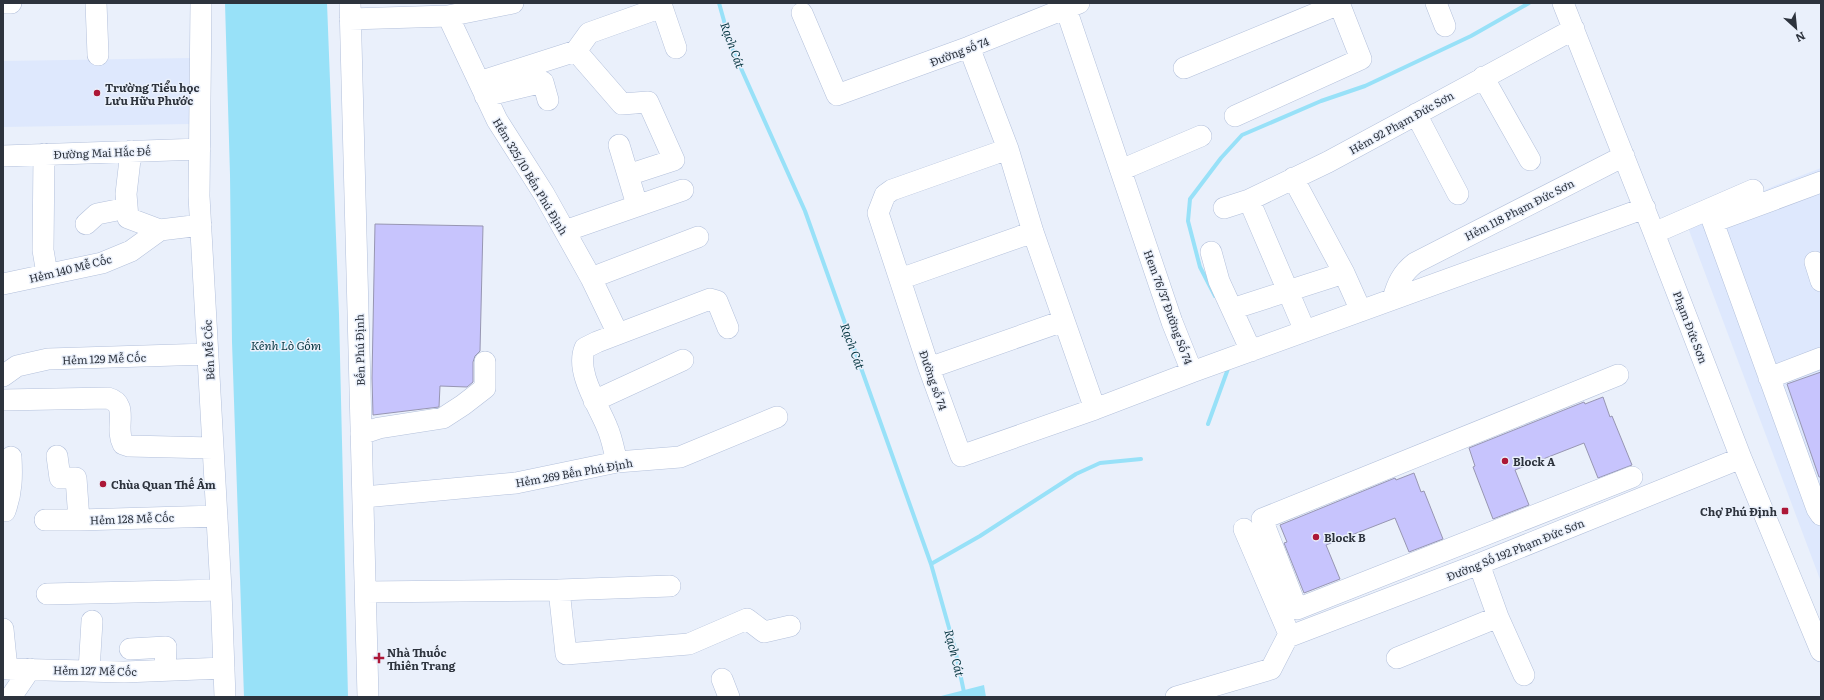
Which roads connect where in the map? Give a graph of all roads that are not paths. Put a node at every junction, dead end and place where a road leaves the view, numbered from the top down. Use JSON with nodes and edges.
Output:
{"nodes":[{"id":1,"x":3,"y":3,"type":"edge"},
{"id":2,"x":11,"y":3,"type":"edge"},
{"id":3,"x":96,"y":3,"type":"edge"},
{"id":4,"x":201,"y":3,"type":"edge"},
{"id":5,"x":513,"y":3,"type":"edge"},
{"id":6,"x":1339,"y":3,"type":"edge"},
{"id":7,"x":1436,"y":3,"type":"edge"},
{"id":8,"x":1563,"y":3,"type":"edge"},
{"id":9,"x":1070,"y":5,"type":"edge"},
{"id":10,"x":350,"y":11,"type":"edge"},
{"id":11,"x":802,"y":13,"type":"dead end"},
{"id":12,"x":448,"y":16,"type":"junction"},
{"id":13,"x":1445,"y":26,"type":"dead end"},
{"id":14,"x":1574,"y":29,"type":"junction"},
{"id":15,"x":969,"y":47,"type":"junction"},
{"id":16,"x":676,"y":48,"type":"dead end"},
{"id":17,"x":576,"y":51,"type":"junction"},
{"id":18,"x":98,"y":55,"type":"dead end"},
{"id":19,"x":1184,"y":68,"type":"dead end"},
{"id":20,"x":1483,"y":77,"type":"junction"},
{"id":21,"x":482,"y":89,"type":"junction"},
{"id":22,"x":548,"y":100,"type":"dead end"},
{"id":23,"x":1416,"y":114,"type":"junction"},
{"id":24,"x":1235,"y":116,"type":"dead end"},
{"id":25,"x":1201,"y":136,"type":"dead end"},
{"id":26,"x":619,"y":145,"type":"dead end"},
{"id":27,"x":200,"y":149,"type":"junction"},
{"id":28,"x":1008,"y":149,"type":"junction"},
{"id":29,"x":131,"y":151,"type":"junction"},
{"id":30,"x":44,"y":154,"type":"junction"},
{"id":31,"x":3,"y":156,"type":"edge"},
{"id":32,"x":1624,"y":156,"type":"junction"},
{"id":33,"x":1530,"y":160,"type":"dead end"},
{"id":34,"x":1121,"y":170,"type":"junction"},
{"id":35,"x":628,"y":175,"type":"junction"},
{"id":36,"x":1293,"y":178,"type":"junction"},
{"id":37,"x":1821,"y":182,"type":"edge"},
{"id":38,"x":683,"y":190,"type":"dead end"},
{"id":39,"x":1753,"y":190,"type":"dead end"},
{"id":40,"x":1458,"y":194,"type":"dead end"},
{"id":41,"x":1249,"y":200,"type":"junction"},
{"id":42,"x":637,"y":205,"type":"junction"},
{"id":43,"x":127,"y":208,"type":"junction"},
{"id":44,"x":1224,"y":208,"type":"dead end"},
{"id":45,"x":1645,"y":208,"type":"junction"},
{"id":46,"x":86,"y":224,"type":"dead end"},
{"id":47,"x":201,"y":225,"type":"junction"},
{"id":48,"x":160,"y":230,"type":"junction"},
{"id":49,"x":565,"y":231,"type":"junction"},
{"id":50,"x":1033,"y":232,"type":"junction"},
{"id":51,"x":1654,"y":233,"type":"junction"},
{"id":52,"x":698,"y":237,"type":"dead end"},
{"id":53,"x":1211,"y":252,"type":"dead end"},
{"id":54,"x":1344,"y":273,"type":"junction"},
{"id":55,"x":47,"y":274,"type":"junction"},
{"id":56,"x":591,"y":278,"type":"junction"},
{"id":57,"x":900,"y":279,"type":"junction"},
{"id":58,"x":3,"y":284,"type":"edge"},
{"id":59,"x":1289,"y":291,"type":"junction"},
{"id":60,"x":1393,"y":299,"type":"junction"},
{"id":61,"x":1232,"y":309,"type":"junction"},
{"id":62,"x":1361,"y":311,"type":"junction"},
{"id":63,"x":1063,"y":321,"type":"junction"},
{"id":64,"x":728,"y":328,"type":"dead end"},
{"id":65,"x":1305,"y":331,"type":"junction"},
{"id":66,"x":618,"y":334,"type":"junction"},
{"id":67,"x":1251,"y":351,"type":"junction"},
{"id":68,"x":208,"y":354,"type":"junction"},
{"id":69,"x":1821,"y":358,"type":"edge"},
{"id":70,"x":683,"y":360,"type":"dead end"},
{"id":71,"x":485,"y":362,"type":"dead end"},
{"id":72,"x":929,"y":368,"type":"junction"},
{"id":73,"x":1192,"y":372,"type":"junction"},
{"id":74,"x":1618,"y":375,"type":"dead end"},
{"id":75,"x":3,"y":376,"type":"edge"},
{"id":76,"x":1769,"y":378,"type":"junction"},
{"id":77,"x":3,"y":400,"type":"edge"},
{"id":78,"x":594,"y":401,"type":"junction"},
{"id":79,"x":1095,"y":410,"type":"junction"},
{"id":80,"x":777,"y":417,"type":"dead end"},
{"id":81,"x":361,"y":434,"type":"junction"},
{"id":82,"x":213,"y":448,"type":"junction"},
{"id":83,"x":57,"y":456,"type":"dead end"},
{"id":84,"x":961,"y":456,"type":"joint"},
{"id":85,"x":11,"y":457,"type":"dead end"},
{"id":86,"x":1741,"y":458,"type":"junction"},
{"id":87,"x":617,"y":462,"type":"junction"},
{"id":88,"x":1632,"y":477,"type":"dead end"},
{"id":89,"x":1586,"y":495,"type":"junction"},
{"id":90,"x":364,"y":497,"type":"junction"},
{"id":91,"x":3,"y":511,"type":"edge"},
{"id":92,"x":1821,"y":515,"type":"edge"},
{"id":93,"x":217,"y":516,"type":"junction"},
{"id":94,"x":1594,"y":517,"type":"junction"},
{"id":95,"x":46,"y":520,"type":"dead end"},
{"id":96,"x":79,"y":520,"type":"junction"},
{"id":97,"x":1244,"y":528,"type":"dead end"},
{"id":98,"x":1479,"y":564,"type":"junction"},
{"id":99,"x":670,"y":586,"type":"dead end"},
{"id":100,"x":221,"y":590,"type":"junction"},
{"id":101,"x":559,"y":590,"type":"junction"},
{"id":102,"x":366,"y":592,"type":"junction"},
{"id":103,"x":47,"y":594,"type":"dead end"},
{"id":104,"x":1498,"y":617,"type":"junction"},
{"id":105,"x":1815,"y":620,"type":"edge"},
{"id":106,"x":92,"y":621,"type":"dead end"},
{"id":107,"x":790,"y":626,"type":"dead end"},
{"id":108,"x":3,"y":628,"type":"edge"},
{"id":109,"x":1288,"y":637,"type":"junction"},
{"id":110,"x":130,"y":648,"type":"dead end"},
{"id":111,"x":1821,"y":651,"type":"edge"},
{"id":112,"x":1397,"y":658,"type":"dead end"},
{"id":113,"x":224,"y":668,"type":"junction"},
{"id":114,"x":30,"y":669,"type":"junction"},
{"id":115,"x":165,"y":670,"type":"junction"},
{"id":116,"x":89,"y":671,"type":"junction"},
{"id":117,"x":1524,"y":675,"type":"dead end"},
{"id":118,"x":11,"y":697,"type":"edge"},
{"id":119,"x":225,"y":697,"type":"edge"},
{"id":120,"x":368,"y":697,"type":"edge"},
{"id":121,"x":1176,"y":697,"type":"edge"}],
"edges":[{"from":1,"to":2,"type":"street"},
{"from":3,"to":18,"type":"street"},
{"from":4,"to":27,"type":"street","name":"Bến Mễ Cốc"},
{"from":5,"to":12,"type":"street"},
{"from":6,"to":19,"type":"street"},
{"from":6,"to":24,"type":"street"},
{"from":7,"to":13,"type":"street"},
{"from":8,"to":14,"type":"street","name":"Phạm Đức Sơn"},
{"from":9,"to":15,"type":"street","name":"Đường số 74"},
{"from":9,"to":34,"type":"street","name":"Hem 76/37 Đường Số 74"},
{"from":10,"to":12,"type":"street"},
{"from":10,"to":81,"type":"street","name":"Bến Phú Định"},
{"from":11,"to":15,"type":"street","name":"Đường số 74"},
{"from":12,"to":21,"type":"street","name":"Hẻm 325/10 Bến Phú Định"},
{"from":14,"to":20,"type":"street","name":"Hẻm 92 Phạm Đức Sơn"},
{"from":14,"to":32,"type":"street","name":"Phạm Đức Sơn"},
{"from":15,"to":28,"type":"street"},
{"from":16,"to":17,"type":"street"},
{"from":17,"to":21,"type":"street"},
{"from":17,"to":35,"type":"street"},
{"from":20,"to":23,"type":"street","name":"Hẻm 92 Phạm Đức Sơn"},
{"from":20,"to":33,"type":"street"},
{"from":21,"to":22,"type":"street"},
{"from":21,"to":49,"type":"street","name":"Hẻm 325/10 Bến Phú Định"},
{"from":23,"to":36,"type":"street","name":"Hẻm 92 Phạm Đức Sơn"},
{"from":23,"to":40,"type":"street"},
{"from":25,"to":34,"type":"street"},
{"from":26,"to":35,"type":"street"},
{"from":27,"to":29,"type":"street","name":"Đường Mai Hắc Đế"},
{"from":27,"to":47,"type":"street","name":"Bến Mễ Cốc"},
{"from":28,"to":50,"type":"street"},
{"from":28,"to":57,"type":"street","name":"Đường số 74"},
{"from":29,"to":30,"type":"street","name":"Đường Mai Hắc Đế"},
{"from":29,"to":43,"type":"street"},
{"from":30,"to":31,"type":"street","name":"Đường Mai Hắc Đế"},
{"from":30,"to":55,"type":"street"},
{"from":32,"to":45,"type":"street","name":"Phạm Đức Sơn"},
{"from":32,"to":60,"type":"street","name":"Hẻm 118 Phạm Đức Sơn"},
{"from":34,"to":73,"type":"street","name":"Hem 76/37 Đường Số 74"},
{"from":35,"to":42,"type":"street"},
{"from":36,"to":41,"type":"street","name":"Hẻm 92 Phạm Đức Sơn"},
{"from":36,"to":54,"type":"street"},
{"from":37,"to":76,"type":"street"},
{"from":38,"to":42,"type":"street"},
{"from":39,"to":51,"type":"street"},
{"from":41,"to":44,"type":"street","name":"Hẻm 92 Phạm Đức Sơn"},
{"from":41,"to":59,"type":"street"},
{"from":42,"to":49,"type":"street"},
{"from":43,"to":46,"type":"street"},
{"from":43,"to":48,"type":"street"},
{"from":45,"to":51,"type":"street","name":"Phạm Đức Sơn"},
{"from":45,"to":60,"type":"street"},
{"from":47,"to":48,"type":"street","name":"Hẻm 140 Mễ Cốc"},
{"from":47,"to":68,"type":"street","name":"Bến Mễ Cốc"},
{"from":48,"to":55,"type":"street","name":"Hẻm 140 Mễ Cốc"},
{"from":49,"to":56,"type":"street","name":"Hẻm 325/10 Bến Phú Định"},
{"from":50,"to":57,"type":"street"},
{"from":50,"to":63,"type":"street"},
{"from":51,"to":86,"type":"street","name":"Phạm Đức Sơn"},
{"from":52,"to":56,"type":"street"},
{"from":53,"to":61,"type":"street"},
{"from":54,"to":59,"type":"street"},
{"from":54,"to":62,"type":"street"},
{"from":55,"to":58,"type":"street","name":"Hẻm 140 Mễ Cốc"},
{"from":56,"to":66,"type":"street","name":"Hẻm 325/10 Bến Phú Định"},
{"from":57,"to":72,"type":"street","name":"Đường số 74"},
{"from":59,"to":61,"type":"street"},
{"from":59,"to":65,"type":"street"},
{"from":60,"to":62,"type":"street"},
{"from":61,"to":67,"type":"street"},
{"from":62,"to":65,"type":"street"},
{"from":63,"to":72,"type":"street"},
{"from":63,"to":79,"type":"street"},
{"from":64,"to":66,"type":"street"},
{"from":65,"to":67,"type":"street"},
{"from":66,"to":78,"type":"street"},
{"from":67,"to":73,"type":"street"},
{"from":68,"to":75,"type":"street","name":"Hẻm 129 Mễ Cốc"},
{"from":68,"to":82,"type":"street","name":"Bến Mễ Cốc"},
{"from":69,"to":76,"type":"street"},
{"from":70,"to":78,"type":"street"},
{"from":71,"to":81,"type":"street"},
{"from":72,"to":84,"type":"street","name":"Đường số 74"},
{"from":73,"to":79,"type":"street","name":"Hem 76/37 Đường Số 74"},
{"from":74,"to":89,"type":"street"},
{"from":76,"to":92,"type":"street"},
{"from":77,"to":82,"type":"street"},
{"from":78,"to":87,"type":"street"},
{"from":79,"to":84,"type":"street","name":"Hem 76/37 Đường Số 74"},
{"from":80,"to":87,"type":"street","name":"Hẻm 269 Bến Phú Định"},
{"from":81,"to":90,"type":"street","name":"Bến Phú Định"},
{"from":82,"to":93,"type":"street","name":"Bến Mễ Cốc"},
{"from":83,"to":96,"type":"street","name":"Hẻm 128 Mễ Cốc"},
{"from":85,"to":91,"type":"street"},
{"from":86,"to":94,"type":"street","name":"Đường Số 192 Phạm Đức Sơn"},
{"from":86,"to":105,"type":"street","name":"Phạm Đức Sơn"},
{"from":87,"to":90,"type":"street","name":"Hẻm 269 Bến Phú Định"},
{"from":88,"to":89,"type":"street"},
{"from":89,"to":94,"type":"street"},
{"from":90,"to":102,"type":"street","name":"Bến Phú Định"},
{"from":93,"to":96,"type":"street","name":"Hẻm 128 Mễ Cốc"},
{"from":93,"to":100,"type":"street","name":"Bến Mễ Cốc"},
{"from":94,"to":98,"type":"street","name":"Đường Số 192 Phạm Đức Sơn"},
{"from":95,"to":96,"type":"street"},
{"from":97,"to":109,"type":"street"},
{"from":98,"to":104,"type":"street"},
{"from":98,"to":109,"type":"street","name":"Đường Số 192 Phạm Đức Sơn"},
{"from":99,"to":101,"type":"street"},
{"from":100,"to":103,"type":"street"},
{"from":100,"to":113,"type":"street","name":"Bến Mễ Cốc"},
{"from":101,"to":102,"type":"street"},
{"from":101,"to":107,"type":"street"},
{"from":102,"to":120,"type":"street","name":"Bến Phú Định"},
{"from":104,"to":112,"type":"street"},
{"from":104,"to":117,"type":"street"},
{"from":105,"to":111,"type":"street","name":"Phạm Đức Sơn"},
{"from":106,"to":116,"type":"street"},
{"from":108,"to":114,"type":"street","name":"Hẻm 127 Mễ Cốc"},
{"from":109,"to":121,"type":"street"},
{"from":110,"to":115,"type":"street"},
{"from":113,"to":115,"type":"street","name":"Hẻm 127 Mễ Cốc"},
{"from":113,"to":119,"type":"street","name":"Bến Mễ Cốc"},
{"from":114,"to":116,"type":"street","name":"Hẻm 127 Mễ Cốc"},
{"from":114,"to":118,"type":"street"},
{"from":115,"to":116,"type":"street","name":"Hẻm 127 Mễ Cốc"}]}
